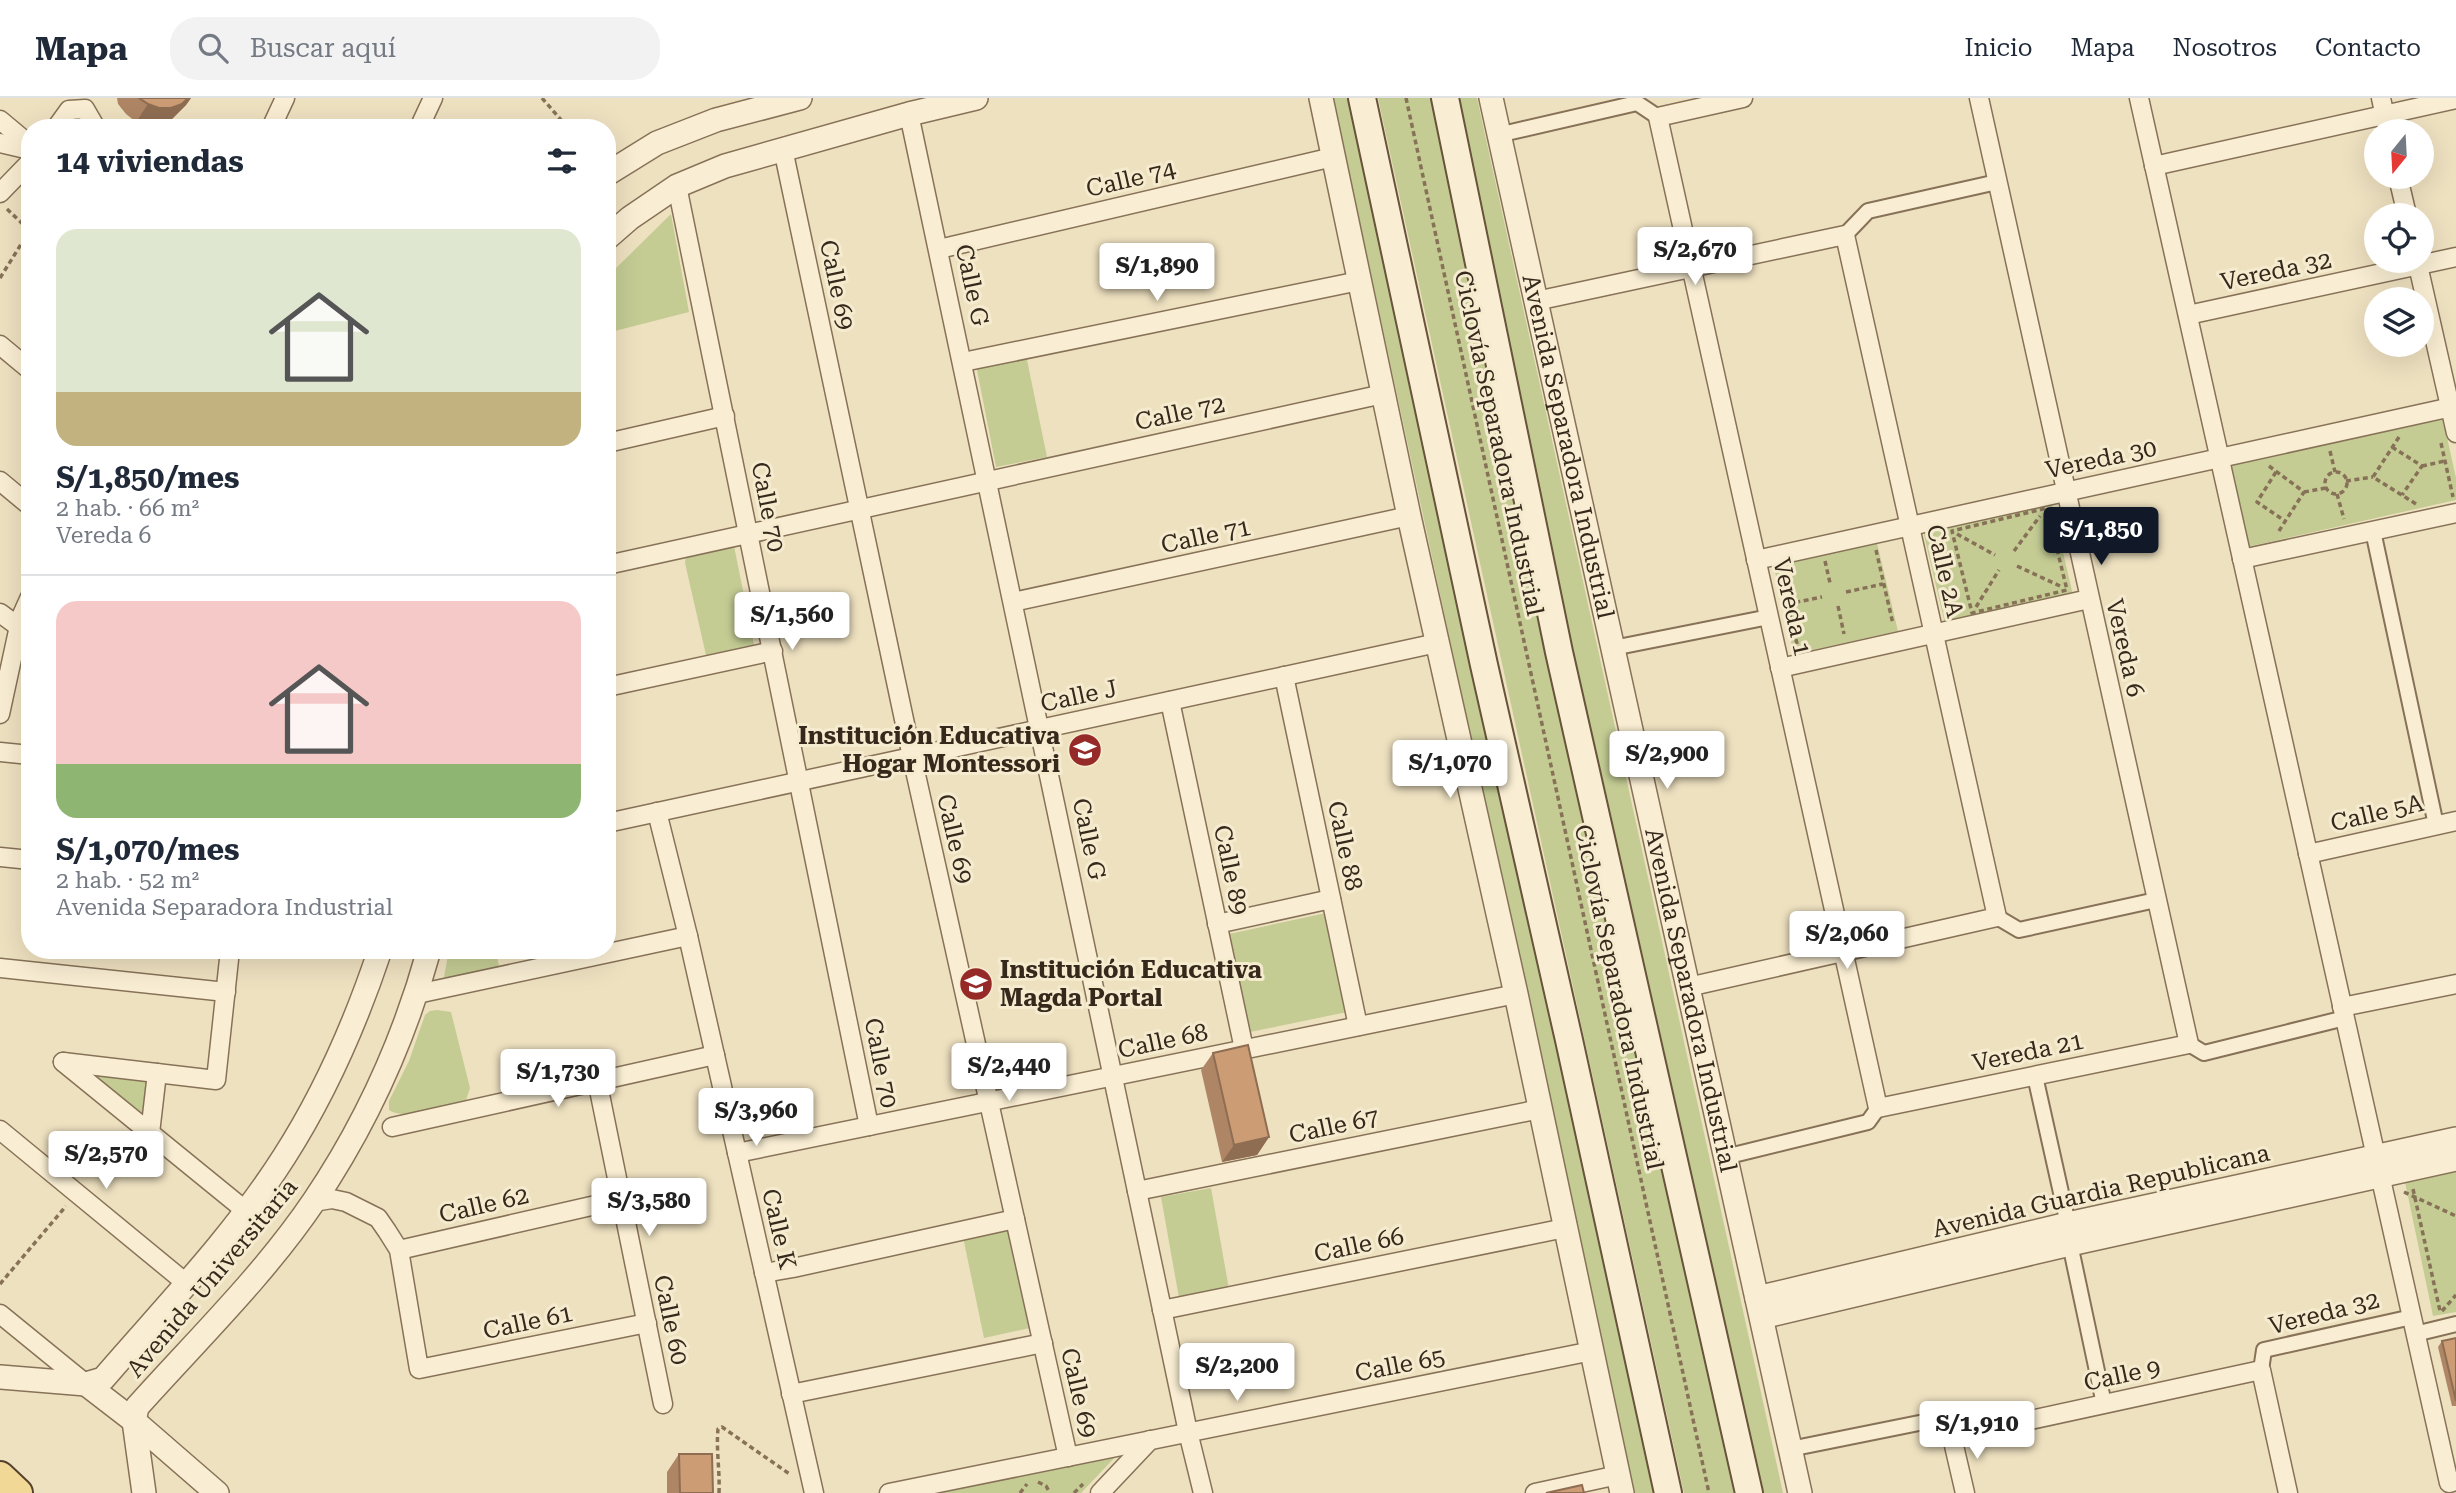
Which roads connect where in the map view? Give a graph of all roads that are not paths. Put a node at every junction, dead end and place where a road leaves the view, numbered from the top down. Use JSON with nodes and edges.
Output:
{"nodes":[{"id":1,"x":285,"y":98,"type":"edge"},
{"id":2,"x":433,"y":98,"type":"edge"},
{"id":3,"x":800,"y":98,"type":"edge"},
{"id":4,"x":976,"y":98,"type":"edge"},
{"id":5,"x":1321,"y":98,"type":"edge"},
{"id":6,"x":1362,"y":98,"type":"edge"},
{"id":7,"x":1445,"y":98,"type":"edge"},
{"id":8,"x":1491,"y":98,"type":"edge"},
{"id":9,"x":1743,"y":98,"type":"edge"},
{"id":10,"x":1979,"y":98,"type":"edge"},
{"id":11,"x":2139,"y":98,"type":"edge"},
{"id":12,"x":2456,"y":99,"type":"edge"},
{"id":13,"x":909,"y":114,"type":"junction"},
{"id":14,"x":2384,"y":115,"type":"edge"},
{"id":15,"x":1658,"y":117,"type":"junction"},
{"id":16,"x":62,"y":119,"type":"edge"},
{"id":17,"x":91,"y":119,"type":"edge"},
{"id":18,"x":275,"y":119,"type":"edge"},
{"id":19,"x":423,"y":119,"type":"edge"},
{"id":20,"x":0,"y":120,"type":"edge"},
{"id":21,"x":1498,"y":135,"type":"junction"},
{"id":22,"x":21,"y":138,"type":"edge"},
{"id":23,"x":0,"y":143,"type":"edge"},
{"id":24,"x":21,"y":148,"type":"edge"},
{"id":25,"x":783,"y":149,"type":"junction"},
{"id":26,"x":1333,"y":157,"type":"junction"},
{"id":27,"x":2154,"y":166,"type":"junction"},
{"id":28,"x":616,"y":168,"type":"edge"},
{"id":29,"x":21,"y":171,"type":"edge"},
{"id":30,"x":1997,"y":182,"type":"junction"},
{"id":31,"x":677,"y":186,"type":"junction"},
{"id":32,"x":0,"y":193,"type":"edge"},
{"id":33,"x":616,"y":231,"type":"edge"},
{"id":34,"x":1845,"y":235,"type":"junction"},
{"id":35,"x":939,"y":249,"type":"junction"},
{"id":36,"x":2456,"y":257,"type":"edge"},
{"id":37,"x":2434,"y":260,"type":"edge"},
{"id":38,"x":1691,"y":268,"type":"junction"},
{"id":39,"x":2374,"y":273,"type":"edge"},
{"id":40,"x":2420,"y":273,"type":"edge"},
{"id":41,"x":1359,"y":281,"type":"junction"},
{"id":42,"x":1536,"y":301,"type":"junction"},
{"id":43,"x":2188,"y":315,"type":"junction"},
{"id":44,"x":0,"y":345,"type":"edge"},
{"id":45,"x":21,"y":362,"type":"edge"},
{"id":46,"x":962,"y":362,"type":"junction"},
{"id":47,"x":1383,"y":394,"type":"junction"},
{"id":48,"x":2453,"y":406,"type":"edge"},
{"id":49,"x":725,"y":416,"type":"junction"},
{"id":50,"x":2448,"y":435,"type":"edge"},
{"id":51,"x":616,"y":441,"type":"edge"},
{"id":52,"x":2220,"y":457,"type":"junction"},
{"id":53,"x":987,"y":480,"type":"junction"},
{"id":54,"x":0,"y":481,"type":"edge"},
{"id":55,"x":2064,"y":492,"type":"junction"},
{"id":56,"x":21,"y":498,"type":"edge"},
{"id":57,"x":859,"y":508,"type":"junction"},
{"id":58,"x":2456,"y":513,"type":"edge"},
{"id":59,"x":1409,"y":516,"type":"junction"},
{"id":60,"x":1910,"y":526,"type":"junction"},
{"id":61,"x":2373,"y":531,"type":"junction"},
{"id":62,"x":748,"y":533,"type":"junction"},
{"id":63,"x":2242,"y":559,"type":"junction"},
{"id":64,"x":1756,"y":560,"type":"junction"},
{"id":65,"x":616,"y":563,"type":"edge"},
{"id":66,"x":2089,"y":599,"type":"junction"},
{"id":67,"x":1013,"y":602,"type":"junction"},
{"id":68,"x":0,"y":612,"type":"edge"},
{"id":69,"x":1769,"y":617,"type":"junction"},
{"id":70,"x":1934,"y":634,"type":"junction"},
{"id":71,"x":21,"y":635,"type":"edge"},
{"id":72,"x":1437,"y":643,"type":"junction"},
{"id":73,"x":1613,"y":648,"type":"junction"},
{"id":74,"x":773,"y":651,"type":"junction"},
{"id":75,"x":1780,"y":668,"type":"junction"},
{"id":76,"x":1284,"y":676,"type":"junction"},
{"id":77,"x":616,"y":685,"type":"edge"},
{"id":78,"x":1170,"y":701,"type":"junction"},
{"id":79,"x":0,"y":714,"type":"edge"},
{"id":80,"x":1041,"y":729,"type":"junction"},
{"id":81,"x":0,"y":752,"type":"edge"},
{"id":82,"x":21,"y":754,"type":"edge"},
{"id":83,"x":912,"y":757,"type":"junction"},
{"id":84,"x":799,"y":782,"type":"junction"},
{"id":85,"x":657,"y":812,"type":"junction"},
{"id":86,"x":616,"y":821,"type":"edge"},
{"id":87,"x":2456,"y":821,"type":"edge"},
{"id":88,"x":2436,"y":825,"type":"junction"},
{"id":89,"x":2308,"y":854,"type":"junction"},
{"id":90,"x":0,"y":857,"type":"edge"},
{"id":91,"x":21,"y":859,"type":"edge"},
{"id":92,"x":1331,"y":899,"type":"junction"},
{"id":93,"x":2156,"y":900,"type":"junction"},
{"id":94,"x":1997,"y":917,"type":"junction"},
{"id":95,"x":1217,"y":924,"type":"junction"},
{"id":96,"x":688,"y":936,"type":"junction"},
{"id":97,"x":616,"y":951,"type":"edge"},
{"id":98,"x":1843,"y":952,"type":"junction"},
{"id":99,"x":229,"y":959,"type":"edge"},
{"id":100,"x":377,"y":959,"type":"edge"},
{"id":101,"x":427,"y":959,"type":"edge"},
{"id":102,"x":581,"y":959,"type":"edge"},
{"id":103,"x":0,"y":968,"type":"edge"},
{"id":104,"x":2456,"y":984,"type":"edge"},
{"id":105,"x":1688,"y":988,"type":"junction"},
{"id":106,"x":226,"y":992,"type":"junction"},
{"id":107,"x":1516,"y":993,"type":"junction"},
{"id":108,"x":417,"y":994,"type":"junction"},
{"id":109,"x":2344,"y":1013,"type":"junction"},
{"id":110,"x":1358,"y":1026,"type":"junction"},
{"id":111,"x":2189,"y":1044,"type":"junction"},
{"id":112,"x":1244,"y":1049,"type":"junction"},
{"id":113,"x":715,"y":1055,"type":"junction"},
{"id":114,"x":157,"y":1073,"type":"junction"},
{"id":115,"x":1113,"y":1076,"type":"junction"},
{"id":116,"x":2035,"y":1076,"type":"junction"},
{"id":117,"x":597,"y":1080,"type":"junction"},
{"id":118,"x":989,"y":1101,"type":"junction"},
{"id":119,"x":1878,"y":1108,"type":"junction"},
{"id":120,"x":1541,"y":1109,"type":"junction"},
{"id":121,"x":869,"y":1126,"type":"junction"},
{"id":122,"x":393,"y":1127,"type":"dead end"},
{"id":123,"x":0,"y":1130,"type":"edge"},
{"id":124,"x":150,"y":1133,"type":"junction"},
{"id":125,"x":2456,"y":1139,"type":"edge"},
{"id":126,"x":737,"y":1153,"type":"junction"},
{"id":127,"x":1725,"y":1157,"type":"junction"},
{"id":128,"x":2456,"y":1159,"type":"edge"},
{"id":129,"x":2379,"y":1171,"type":"junction"},
{"id":130,"x":1138,"y":1191,"type":"junction"},
{"id":131,"x":622,"y":1199,"type":"junction"},
{"id":132,"x":313,"y":1202,"type":"junction"},
{"id":133,"x":246,"y":1211,"type":"junction"},
{"id":134,"x":1015,"y":1219,"type":"junction"},
{"id":135,"x":1566,"y":1228,"type":"junction"},
{"id":136,"x":2069,"y":1234,"type":"junction"},
{"id":137,"x":399,"y":1250,"type":"junction"},
{"id":138,"x":764,"y":1272,"type":"junction"},
{"id":139,"x":186,"y":1283,"type":"junction"},
{"id":140,"x":1760,"y":1307,"type":"junction"},
{"id":141,"x":1162,"y":1310,"type":"junction"},
{"id":142,"x":0,"y":1314,"type":"edge"},
{"id":143,"x":2452,"y":1318,"type":"edge"},
{"id":144,"x":647,"y":1323,"type":"junction"},
{"id":145,"x":2413,"y":1325,"type":"junction"},
{"id":146,"x":1043,"y":1343,"type":"junction"},
{"id":147,"x":1592,"y":1351,"type":"junction"},
{"id":148,"x":2261,"y":1370,"type":"junction"},
{"id":149,"x":0,"y":1377,"type":"edge"},
{"id":150,"x":86,"y":1384,"type":"junction"},
{"id":151,"x":791,"y":1394,"type":"junction"},
{"id":152,"x":663,"y":1404,"type":"dead end"},
{"id":153,"x":2104,"y":1404,"type":"junction"},
{"id":154,"x":134,"y":1421,"type":"junction"},
{"id":155,"x":1188,"y":1432,"type":"junction"},
{"id":156,"x":1952,"y":1437,"type":"junction"},
{"id":157,"x":1150,"y":1440,"type":"junction"},
{"id":158,"x":1790,"y":1449,"type":"junction"},
{"id":159,"x":1068,"y":1457,"type":"junction"},
{"id":160,"x":0,"y":1476,"type":"edge"},
{"id":161,"x":812,"y":1484,"type":"edge"},
{"id":162,"x":1620,"y":1484,"type":"edge"},
{"id":163,"x":2450,"y":1486,"type":"edge"},
{"id":164,"x":18,"y":1493,"type":"edge"},
{"id":165,"x":144,"y":1493,"type":"edge"},
{"id":166,"x":217,"y":1493,"type":"edge"},
{"id":167,"x":889,"y":1493,"type":"edge"},
{"id":168,"x":1100,"y":1493,"type":"edge"},
{"id":169,"x":1203,"y":1493,"type":"edge"},
{"id":170,"x":1535,"y":1493,"type":"edge"},
{"id":171,"x":1668,"y":1493,"type":"edge"},
{"id":172,"x":1749,"y":1493,"type":"edge"},
{"id":173,"x":1800,"y":1493,"type":"edge"},
{"id":174,"x":1965,"y":1493,"type":"edge"},
{"id":175,"x":2288,"y":1493,"type":"edge"}],
"edges":[{"from":1,"to":18,"type":"street"},
{"from":2,"to":19,"type":"street"},
{"from":3,"to":28,"type":"street"},
{"from":4,"to":13,"type":"street"},
{"from":5,"to":26,"type":"street"},
{"from":6,"to":171,"type":"main road"},
{"from":7,"to":172,"type":"main road","name":"Avenida Separadora Industrial"},
{"from":8,"to":21,"type":"street","name":"Avenida Separadora Industrial"},
{"from":9,"to":15,"type":"street"},
{"from":10,"to":30,"type":"street","name":"Vereda 6"},
{"from":11,"to":27,"type":"street"},
{"from":12,"to":14,"type":"street"},
{"from":13,"to":25,"type":"street"},
{"from":13,"to":35,"type":"street","name":"Calle G"},
{"from":14,"to":27,"type":"street"},
{"from":15,"to":21,"type":"street"},
{"from":15,"to":38,"type":"street","name":"Vereda 1"},
{"from":16,"to":17,"type":"street"},
{"from":20,"to":22,"type":"street"},
{"from":21,"to":42,"type":"street","name":"Avenida Separadora Industrial"},
{"from":23,"to":24,"type":"street"},
{"from":25,"to":31,"type":"street"},
{"from":25,"to":57,"type":"street","name":"Calle 69"},
{"from":26,"to":35,"type":"street","name":"Calle 74"},
{"from":26,"to":41,"type":"street"},
{"from":27,"to":43,"type":"street"},
{"from":29,"to":32,"type":"street"},
{"from":30,"to":34,"type":"street"},
{"from":30,"to":55,"type":"street","name":"Vereda 6"},
{"from":31,"to":33,"type":"street"},
{"from":31,"to":49,"type":"street","name":"Calle 70"},
{"from":34,"to":38,"type":"street"},
{"from":34,"to":60,"type":"street","name":"Calle 2A"},
{"from":35,"to":46,"type":"street","name":"Calle G"},
{"from":36,"to":37,"type":"street","name":"Vereda 32"},
{"from":38,"to":42,"type":"street"},
{"from":38,"to":64,"type":"street","name":"Vereda 1"},
{"from":39,"to":43,"type":"street","name":"Vereda 32"},
{"from":40,"to":48,"type":"street"},
{"from":41,"to":46,"type":"street"},
{"from":41,"to":47,"type":"street"},
{"from":42,"to":73,"type":"street","name":"Avenida Separadora Industrial"},
{"from":43,"to":52,"type":"street"},
{"from":44,"to":45,"type":"street"},
{"from":46,"to":53,"type":"street","name":"Calle G"},
{"from":47,"to":53,"type":"street","name":"Calle 72"},
{"from":47,"to":59,"type":"street"},
{"from":48,"to":50,"type":"street"},
{"from":48,"to":52,"type":"street","name":"Vereda 30"},
{"from":49,"to":51,"type":"street"},
{"from":49,"to":62,"type":"street","name":"Calle 70"},
{"from":52,"to":55,"type":"street","name":"Vereda 30"},
{"from":52,"to":63,"type":"street"},
{"from":53,"to":57,"type":"street","name":"Calle 72"},
{"from":53,"to":67,"type":"street","name":"Calle G"},
{"from":54,"to":56,"type":"street"},
{"from":55,"to":60,"type":"street","name":"Vereda 30"},
{"from":55,"to":66,"type":"street","name":"Vereda 6"},
{"from":57,"to":62,"type":"street","name":"Calle 72"},
{"from":57,"to":83,"type":"street","name":"Calle 69"},
{"from":58,"to":61,"type":"street"},
{"from":59,"to":67,"type":"street","name":"Calle 71"},
{"from":59,"to":72,"type":"street"},
{"from":60,"to":64,"type":"street","name":"Vereda 30"},
{"from":60,"to":70,"type":"street","name":"Calle 2A"},
{"from":61,"to":63,"type":"street"},
{"from":61,"to":88,"type":"street"},
{"from":62,"to":65,"type":"street","name":"Calle 72"},
{"from":62,"to":74,"type":"street","name":"Calle 70"},
{"from":63,"to":89,"type":"street"},
{"from":64,"to":69,"type":"street","name":"Vereda 1"},
{"from":66,"to":70,"type":"street"},
{"from":66,"to":93,"type":"street","name":"Vereda 6"},
{"from":67,"to":80,"type":"street","name":"Calle G"},
{"from":68,"to":71,"type":"street"},
{"from":69,"to":73,"type":"street"},
{"from":69,"to":75,"type":"street","name":"Vereda 1"},
{"from":70,"to":75,"type":"street"},
{"from":70,"to":94,"type":"street","name":"Calle 2A"},
{"from":71,"to":79,"type":"street"},
{"from":72,"to":76,"type":"street","name":"Calle J"},
{"from":72,"to":107,"type":"street"},
{"from":73,"to":105,"type":"street","name":"Avenida Separadora Industrial"},
{"from":74,"to":77,"type":"street"},
{"from":74,"to":84,"type":"street","name":"Calle 70"},
{"from":75,"to":98,"type":"street","name":"Vereda 1"},
{"from":76,"to":78,"type":"street","name":"Calle J"},
{"from":76,"to":92,"type":"street","name":"Calle 88"},
{"from":78,"to":80,"type":"street","name":"Calle J"},
{"from":78,"to":95,"type":"street","name":"Calle 89"},
{"from":80,"to":83,"type":"street","name":"Calle J"},
{"from":80,"to":115,"type":"street","name":"Calle G"},
{"from":81,"to":82,"type":"street"},
{"from":83,"to":84,"type":"street","name":"Calle J"},
{"from":83,"to":118,"type":"street","name":"Calle 69"},
{"from":84,"to":85,"type":"street","name":"Calle J"},
{"from":84,"to":121,"type":"street","name":"Calle 70"},
{"from":85,"to":86,"type":"street","name":"Calle J"},
{"from":85,"to":96,"type":"street","name":"Calle K"},
{"from":87,"to":88,"type":"street","name":"Calle 5A"},
{"from":88,"to":89,"type":"street","name":"Calle 5A"},
{"from":89,"to":109,"type":"street"},
{"from":90,"to":91,"type":"street"},
{"from":92,"to":95,"type":"street"},
{"from":92,"to":110,"type":"street","name":"Calle 88"},
{"from":93,"to":94,"type":"street"},
{"from":93,"to":111,"type":"street","name":"Vereda 6"},
{"from":94,"to":98,"type":"street"},
{"from":95,"to":112,"type":"street","name":"Calle 89"},
{"from":96,"to":97,"type":"street"},
{"from":96,"to":113,"type":"street","name":"Calle K"},
{"from":98,"to":105,"type":"street"},
{"from":98,"to":119,"type":"street","name":"Vereda 1"},
{"from":99,"to":106,"type":"street"},
{"from":100,"to":133,"type":"street","name":"Avenida Universitaria"},
{"from":101,"to":108,"type":"street","name":"Avenida Universitaria"},
{"from":102,"to":108,"type":"street"},
{"from":103,"to":106,"type":"street"},
{"from":104,"to":109,"type":"street"},
{"from":105,"to":127,"type":"street","name":"Avenida Separadora Industrial"},
{"from":106,"to":114,"type":"street"},
{"from":107,"to":110,"type":"street","name":"Calle 68"},
{"from":107,"to":120,"type":"street"},
{"from":108,"to":132,"type":"street","name":"Avenida Universitaria"},
{"from":109,"to":111,"type":"street","name":"Vereda 21"},
{"from":109,"to":129,"type":"street"},
{"from":110,"to":112,"type":"street","name":"Calle 68"},
{"from":111,"to":116,"type":"street","name":"Vereda 21"},
{"from":112,"to":115,"type":"street","name":"Calle 68"},
{"from":113,"to":117,"type":"street"},
{"from":113,"to":126,"type":"street","name":"Calle K"},
{"from":114,"to":124,"type":"street"},
{"from":114,"to":124,"type":"street"},
{"from":115,"to":118,"type":"street","name":"Calle 68"},
{"from":115,"to":130,"type":"street","name":"Calle G"},
{"from":116,"to":119,"type":"street","name":"Vereda 21"},
{"from":116,"to":136,"type":"street"},
{"from":117,"to":122,"type":"street"},
{"from":117,"to":131,"type":"street","name":"Calle 60"},
{"from":118,"to":121,"type":"street","name":"Calle 68"},
{"from":118,"to":134,"type":"street","name":"Calle 69"},
{"from":119,"to":127,"type":"street","name":"Vereda 21"},
{"from":120,"to":130,"type":"street","name":"Calle 67"},
{"from":120,"to":135,"type":"street"},
{"from":121,"to":126,"type":"street","name":"Calle 68"},
{"from":123,"to":139,"type":"street"},
{"from":124,"to":133,"type":"street"},
{"from":125,"to":129,"type":"street","name":"Avenida Guardia Republicana"},
{"from":126,"to":138,"type":"street","name":"Calle K"},
{"from":127,"to":140,"type":"street","name":"Avenida Separadora Industrial"},
{"from":128,"to":129,"type":"street","name":"Avenida Guardia Republicana"},
{"from":129,"to":136,"type":"street","name":"Avenida Guardia Republicana"},
{"from":129,"to":145,"type":"street"},
{"from":130,"to":141,"type":"street","name":"Calle G"},
{"from":131,"to":137,"type":"street","name":"Calle 62"},
{"from":131,"to":144,"type":"street","name":"Calle 60"},
{"from":132,"to":137,"type":"street"},
{"from":132,"to":154,"type":"street","name":"Avenida Universitaria"},
{"from":133,"to":139,"type":"street","name":"Avenida Universitaria"},
{"from":134,"to":138,"type":"street"},
{"from":134,"to":146,"type":"street","name":"Calle 69"},
{"from":135,"to":141,"type":"street","name":"Calle 66"},
{"from":135,"to":147,"type":"street"},
{"from":136,"to":140,"type":"street","name":"Avenida Guardia Republicana"},
{"from":136,"to":153,"type":"street"},
{"from":137,"to":144,"type":"street","name":"Calle 61"},
{"from":138,"to":151,"type":"street","name":"Calle K"},
{"from":139,"to":150,"type":"street","name":"Avenida Universitaria"},
{"from":140,"to":158,"type":"street","name":"Avenida Separadora Industrial"},
{"from":141,"to":155,"type":"street","name":"Calle G"},
{"from":142,"to":150,"type":"street"},
{"from":143,"to":145,"type":"street","name":"Vereda 32"},
{"from":144,"to":152,"type":"street","name":"Calle 60"},
{"from":145,"to":148,"type":"street","name":"Vereda 32"},
{"from":145,"to":163,"type":"street"},
{"from":146,"to":151,"type":"street"},
{"from":146,"to":159,"type":"street","name":"Calle 69"},
{"from":147,"to":155,"type":"street","name":"Calle 65"},
{"from":147,"to":162,"type":"street"},
{"from":148,"to":153,"type":"street","name":"Calle 9"},
{"from":148,"to":175,"type":"street"},
{"from":149,"to":150,"type":"street"},
{"from":150,"to":154,"type":"street"},
{"from":151,"to":161,"type":"street","name":"Calle K"},
{"from":153,"to":156,"type":"street","name":"Calle 9"},
{"from":154,"to":165,"type":"street"},
{"from":154,"to":166,"type":"street"},
{"from":155,"to":157,"type":"street","name":"Calle 65"},
{"from":155,"to":169,"type":"street","name":"Calle G"},
{"from":156,"to":158,"type":"street"},
{"from":156,"to":174,"type":"street"},
{"from":157,"to":159,"type":"street","name":"Calle 65"},
{"from":157,"to":168,"type":"street"},
{"from":158,"to":173,"type":"street","name":"Avenida Separadora Industrial"},
{"from":159,"to":167,"type":"street","name":"Calle 65"},
{"from":160,"to":164,"type":"main road"},
{"from":162,"to":170,"type":"street"}]}
